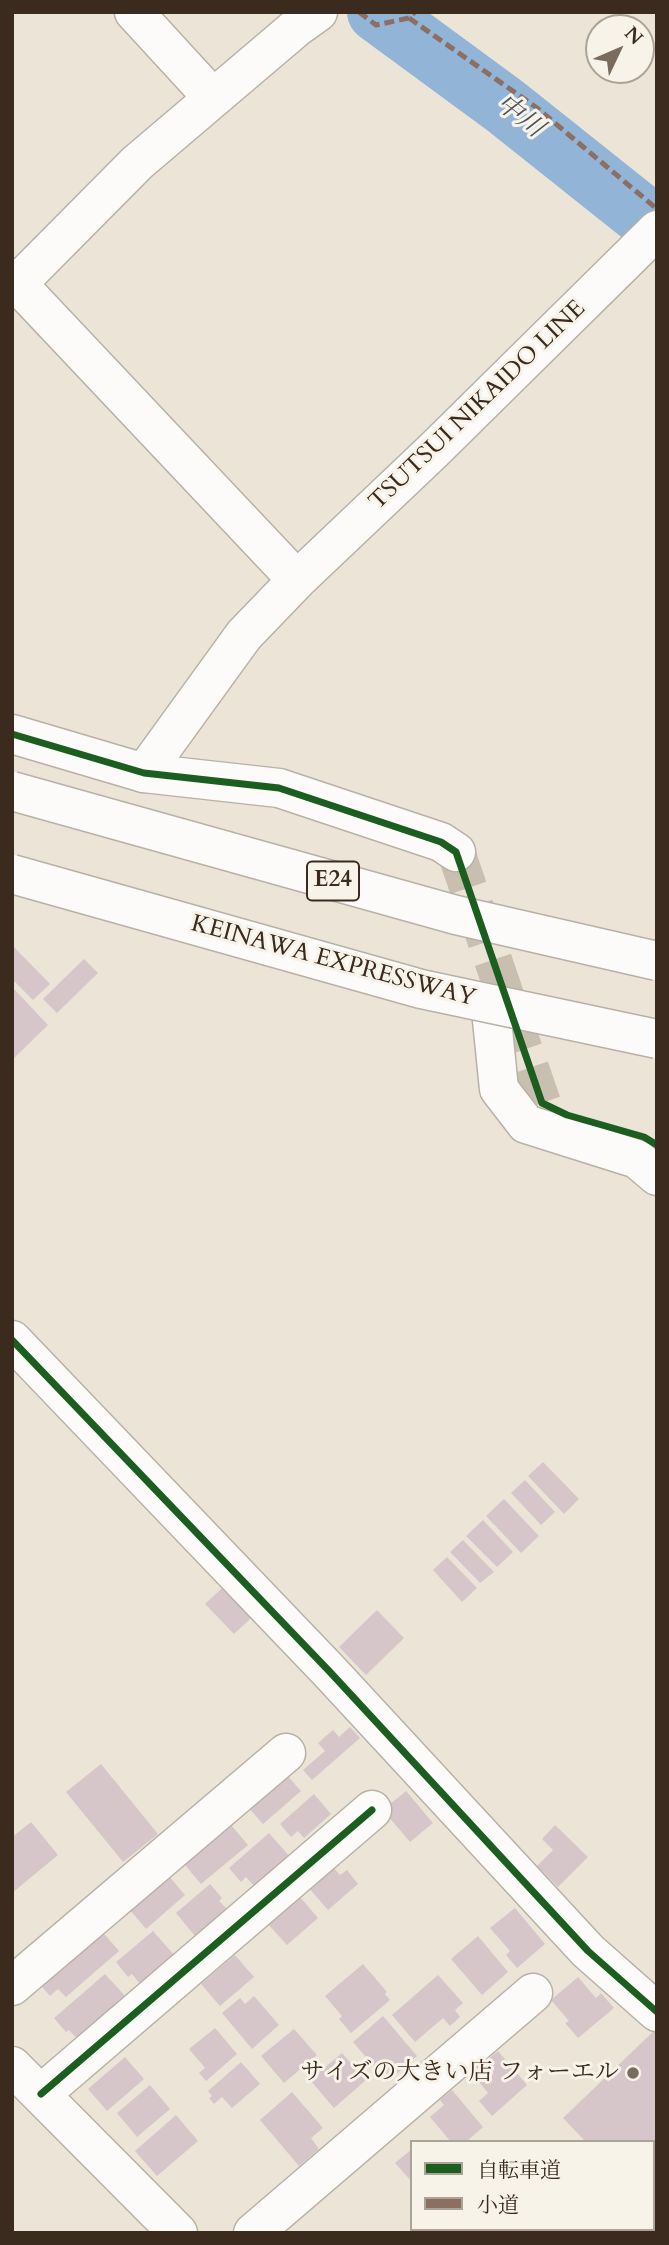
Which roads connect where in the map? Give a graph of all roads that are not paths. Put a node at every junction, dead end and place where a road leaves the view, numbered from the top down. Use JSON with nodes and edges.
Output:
{"nodes":[{"id":1,"x":134,"y":12,"type":"edge"},
{"id":2,"x":318,"y":12,"type":"edge"},
{"id":3,"x":213,"y":98,"type":"junction"},
{"id":4,"x":653,"y":234,"type":"edge"},
{"id":5,"x":15,"y":280,"type":"edge"},
{"id":6,"x":297,"y":580,"type":"junction"},
{"id":7,"x":12,"y":734,"type":"edge"},
{"id":8,"x":144,"y":773,"type":"junction"},
{"id":9,"x":12,"y":791,"type":"edge"},
{"id":10,"x":456,"y":852,"type":"tunnel mouth"},
{"id":11,"x":12,"y":874,"type":"edge"},
{"id":12,"x":657,"y":961,"type":"edge"},
{"id":13,"x":492,"y":1020,"type":"dead end"},
{"id":14,"x":657,"y":1038,"type":"edge"},
{"id":15,"x":542,"y":1103,"type":"dead end"},
{"id":16,"x":657,"y":1145,"type":"edge"},
{"id":17,"x":657,"y":1176,"type":"edge"},
{"id":18,"x":12,"y":1340,"type":"edge"},
{"id":19,"x":286,"y":1753,"type":"dead end"},
{"id":20,"x":372,"y":1810,"type":"dead end"},
{"id":21,"x":12,"y":1986,"type":"edge"},
{"id":22,"x":533,"y":1993,"type":"dead end"},
{"id":23,"x":657,"y":2012,"type":"edge"},
{"id":24,"x":12,"y":2066,"type":"edge"},
{"id":25,"x":41,"y":2094,"type":"junction"},
{"id":26,"x":160,"y":2227,"type":"edge"},
{"id":27,"x":253,"y":2233,"type":"edge"}],
"edges":[{"from":1,"to":3,"type":"main road"},
{"from":2,"to":3,"type":"main road"},
{"from":3,"to":5,"type":"main road"},
{"from":4,"to":6,"type":"main road","name":"TSUTSUI NIKAIDO LINE"},
{"from":5,"to":6,"type":"main road"},
{"from":6,"to":8,"type":"main road","name":"TSUTSUI NIKAIDO LINE"},
{"from":7,"to":8,"type":"main road"},
{"from":8,"to":10,"type":"main road"},
{"from":9,"to":12,"type":"main road","number":"E24","bridge":true},
{"from":11,"to":14,"type":"main road","name":"KEINAWA EXPRESSWAY","bridge":true},
{"from":13,"to":17,"type":"main road"},
{"from":15,"to":16,"type":"main road"},
{"from":18,"to":23,"type":"main road"},
{"from":19,"to":21,"type":"main road"},
{"from":20,"to":25,"type":"main road"},
{"from":22,"to":27,"type":"main road"},
{"from":24,"to":25,"type":"main road"},
{"from":25,"to":26,"type":"main road"}]}
